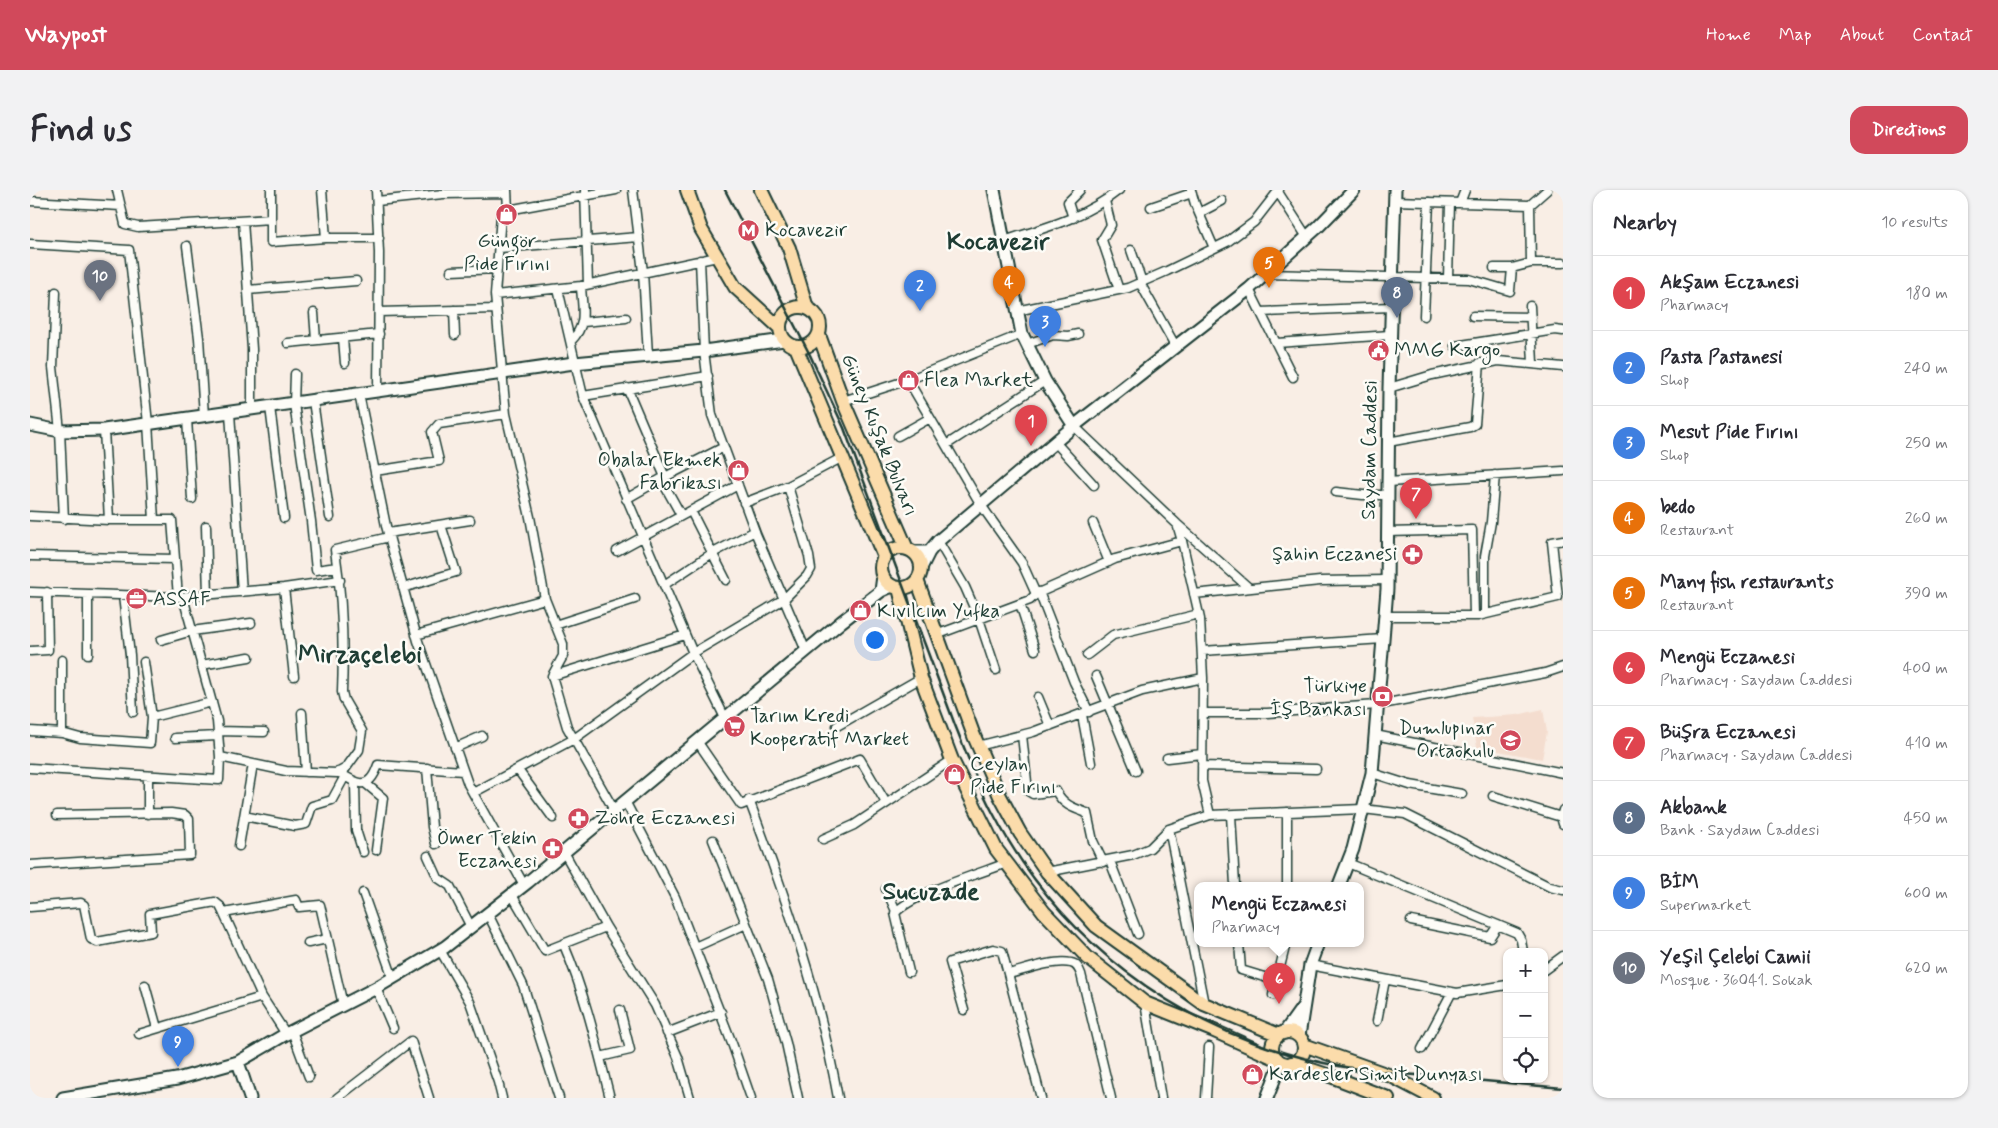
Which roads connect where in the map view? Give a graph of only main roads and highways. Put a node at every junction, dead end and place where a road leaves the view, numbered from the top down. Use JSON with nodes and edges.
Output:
{"nodes":[{"id":1,"x":687,"y":190,"type":"edge"},
{"id":2,"x":761,"y":190,"type":"edge"},
{"id":3,"x":994,"y":190,"type":"edge"},
{"id":4,"x":1354,"y":190,"type":"edge"},
{"id":5,"x":1394,"y":195,"type":"edge"},
{"id":6,"x":807,"y":308,"type":"junction"},
{"id":7,"x":780,"y":328,"type":"junction"},
{"id":8,"x":819,"y":335,"type":"junction"},
{"id":9,"x":784,"y":340,"type":"junction"},
{"id":10,"x":796,"y":347,"type":"junction"},
{"id":11,"x":30,"y":425,"type":"edge"},
{"id":12,"x":1074,"y":426,"type":"junction"},
{"id":13,"x":910,"y":550,"type":"junction"},
{"id":14,"x":929,"y":552,"type":"junction"},
{"id":15,"x":884,"y":557,"type":"junction"},
{"id":16,"x":919,"y":574,"type":"junction"},
{"id":17,"x":891,"y":588,"type":"junction"},
{"id":18,"x":1340,"y":882,"type":"edge"},
{"id":19,"x":1317,"y":947,"type":"edge"},
{"id":20,"x":1303,"y":1006,"type":"junction"},
{"id":21,"x":1282,"y":1034,"type":"junction"},
{"id":22,"x":1301,"y":1040,"type":"junction"},
{"id":23,"x":1283,"y":1061,"type":"junction"},
{"id":24,"x":238,"y":1062,"type":"junction"},
{"id":25,"x":63,"y":1098,"type":"edge"},
{"id":26,"x":250,"y":1098,"type":"edge"},
{"id":27,"x":1267,"y":1098,"type":"edge"},
{"id":28,"x":1388,"y":1098,"type":"edge"},
{"id":29,"x":1433,"y":1098,"type":"edge"}],
"edges":[{"from":1,"to":7,"type":"main road"},
{"from":2,"to":6,"type":"main road"},
{"from":3,"to":12,"type":"main road"},
{"from":4,"to":12,"type":"main road"},
{"from":5,"to":18,"type":"main road","name":"Saydam Caddesi"},
{"from":6,"to":7,"type":"main road"},
{"from":6,"to":8,"type":"main road"},
{"from":7,"to":9,"type":"main road"},
{"from":8,"to":10,"type":"main road"},
{"from":8,"to":13,"type":"main road","name":"Güney Kuşak Bulvarı"},
{"from":9,"to":10,"type":"main road"},
{"from":9,"to":11,"type":"main road"},
{"from":10,"to":15,"type":"main road","name":"Güney Kuşak Bulvarı"},
{"from":12,"to":14,"type":"main road"},
{"from":13,"to":14,"type":"main road"},
{"from":13,"to":15,"type":"main road"},
{"from":13,"to":16,"type":"main road"},
{"from":14,"to":16,"type":"main road"},
{"from":15,"to":17,"type":"main road"},
{"from":16,"to":17,"type":"main road"},
{"from":16,"to":21,"type":"main road"},
{"from":17,"to":23,"type":"main road"},
{"from":17,"to":24,"type":"main road"},
{"from":19,"to":20,"type":"main road"},
{"from":20,"to":21,"type":"main road"},
{"from":20,"to":22,"type":"main road"},
{"from":21,"to":22,"type":"main road"},
{"from":21,"to":23,"type":"main road"},
{"from":22,"to":23,"type":"main road"},
{"from":22,"to":29,"type":"main road"},
{"from":23,"to":27,"type":"main road"},
{"from":23,"to":28,"type":"main road"},
{"from":24,"to":25,"type":"main road"},
{"from":24,"to":26,"type":"main road"}]}
